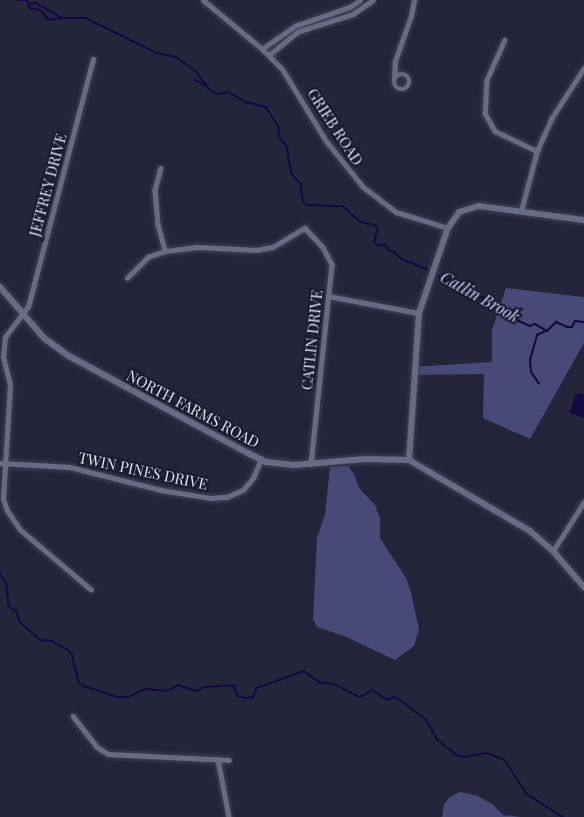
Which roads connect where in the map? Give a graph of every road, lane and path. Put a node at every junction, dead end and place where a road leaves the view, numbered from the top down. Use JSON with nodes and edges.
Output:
{"nodes":[{"id":1,"x":203,"y":0,"type":"edge"},
{"id":2,"x":360,"y":0,"type":"edge"},
{"id":3,"x":373,"y":0,"type":"edge"},
{"id":4,"x":414,"y":0,"type":"edge"},
{"id":5,"x":505,"y":40,"type":"dead end"},
{"id":6,"x":262,"y":49,"type":"junction"},
{"id":7,"x":269,"y":55,"type":"junction"},
{"id":8,"x":93,"y":59,"type":"dead end"},
{"id":9,"x":584,"y":68,"type":"edge"},
{"id":10,"x":394,"y":79,"type":"dead end"},
{"id":11,"x":537,"y":151,"type":"junction"},
{"id":12,"x":161,"y":168,"type":"dead end"},
{"id":13,"x":521,"y":211,"type":"junction"},
{"id":14,"x":584,"y":220,"type":"edge"},
{"id":15,"x":447,"y":228,"type":"junction"},
{"id":16,"x":165,"y":251,"type":"junction"},
{"id":17,"x":127,"y":278,"type":"dead end"},
{"id":18,"x":0,"y":287,"type":"edge"},
{"id":19,"x":328,"y":296,"type":"junction"},
{"id":20,"x":418,"y":314,"type":"junction"},
{"id":21,"x":23,"y":316,"type":"junction"},
{"id":22,"x":261,"y":459,"type":"junction"},
{"id":23,"x":409,"y":460,"type":"junction"},
{"id":24,"x":3,"y":463,"type":"edge"},
{"id":25,"x":311,"y":464,"type":"junction"},
{"id":26,"x":584,"y":502,"type":"edge"},
{"id":27,"x":553,"y":551,"type":"junction"},
{"id":28,"x":584,"y":587,"type":"edge"},
{"id":29,"x":92,"y":590,"type":"dead end"},
{"id":30,"x":73,"y":716,"type":"dead end"},
{"id":31,"x":218,"y":759,"type":"junction"},
{"id":32,"x":229,"y":760,"type":"dead end"},
{"id":33,"x":229,"y":817,"type":"edge"}],
"edges":[{"from":1,"to":6,"type":"street","name":"GRIEB ROAD"},
{"from":2,"to":6,"type":"street"},
{"from":3,"to":7,"type":"street"},
{"from":4,"to":10,"type":"street"},
{"from":5,"to":11,"type":"street"},
{"from":6,"to":7,"type":"street","name":"GRIEB ROAD"},
{"from":7,"to":15,"type":"street","name":"GRIEB ROAD"},
{"from":8,"to":21,"type":"street","name":"JEFFREY DRIVE"},
{"from":9,"to":11,"type":"street"},
{"from":11,"to":13,"type":"street"},
{"from":12,"to":16,"type":"street"},
{"from":13,"to":14,"type":"main road"},
{"from":13,"to":15,"type":"main road"},
{"from":15,"to":20,"type":"main road"},
{"from":16,"to":17,"type":"street"},
{"from":16,"to":19,"type":"street","name":"CATLIN DRIVE"},
{"from":18,"to":21,"type":"main road","name":"NORTH FARMS ROAD"},
{"from":19,"to":20,"type":"street"},
{"from":19,"to":25,"type":"street","name":"CATLIN DRIVE"},
{"from":20,"to":23,"type":"main road"},
{"from":21,"to":22,"type":"main road","name":"NORTH FARMS ROAD"},
{"from":21,"to":24,"type":"street"},
{"from":22,"to":24,"type":"street","name":"TWIN PINES DRIVE"},
{"from":22,"to":25,"type":"main road","name":"NORTH FARMS ROAD"},
{"from":23,"to":25,"type":"main road","name":"NORTH FARMS ROAD"},
{"from":23,"to":27,"type":"main road"},
{"from":24,"to":29,"type":"street"},
{"from":26,"to":27,"type":"street"},
{"from":27,"to":28,"type":"main road"},
{"from":30,"to":31,"type":"street"},
{"from":31,"to":32,"type":"street"},
{"from":31,"to":33,"type":"street"}]}
